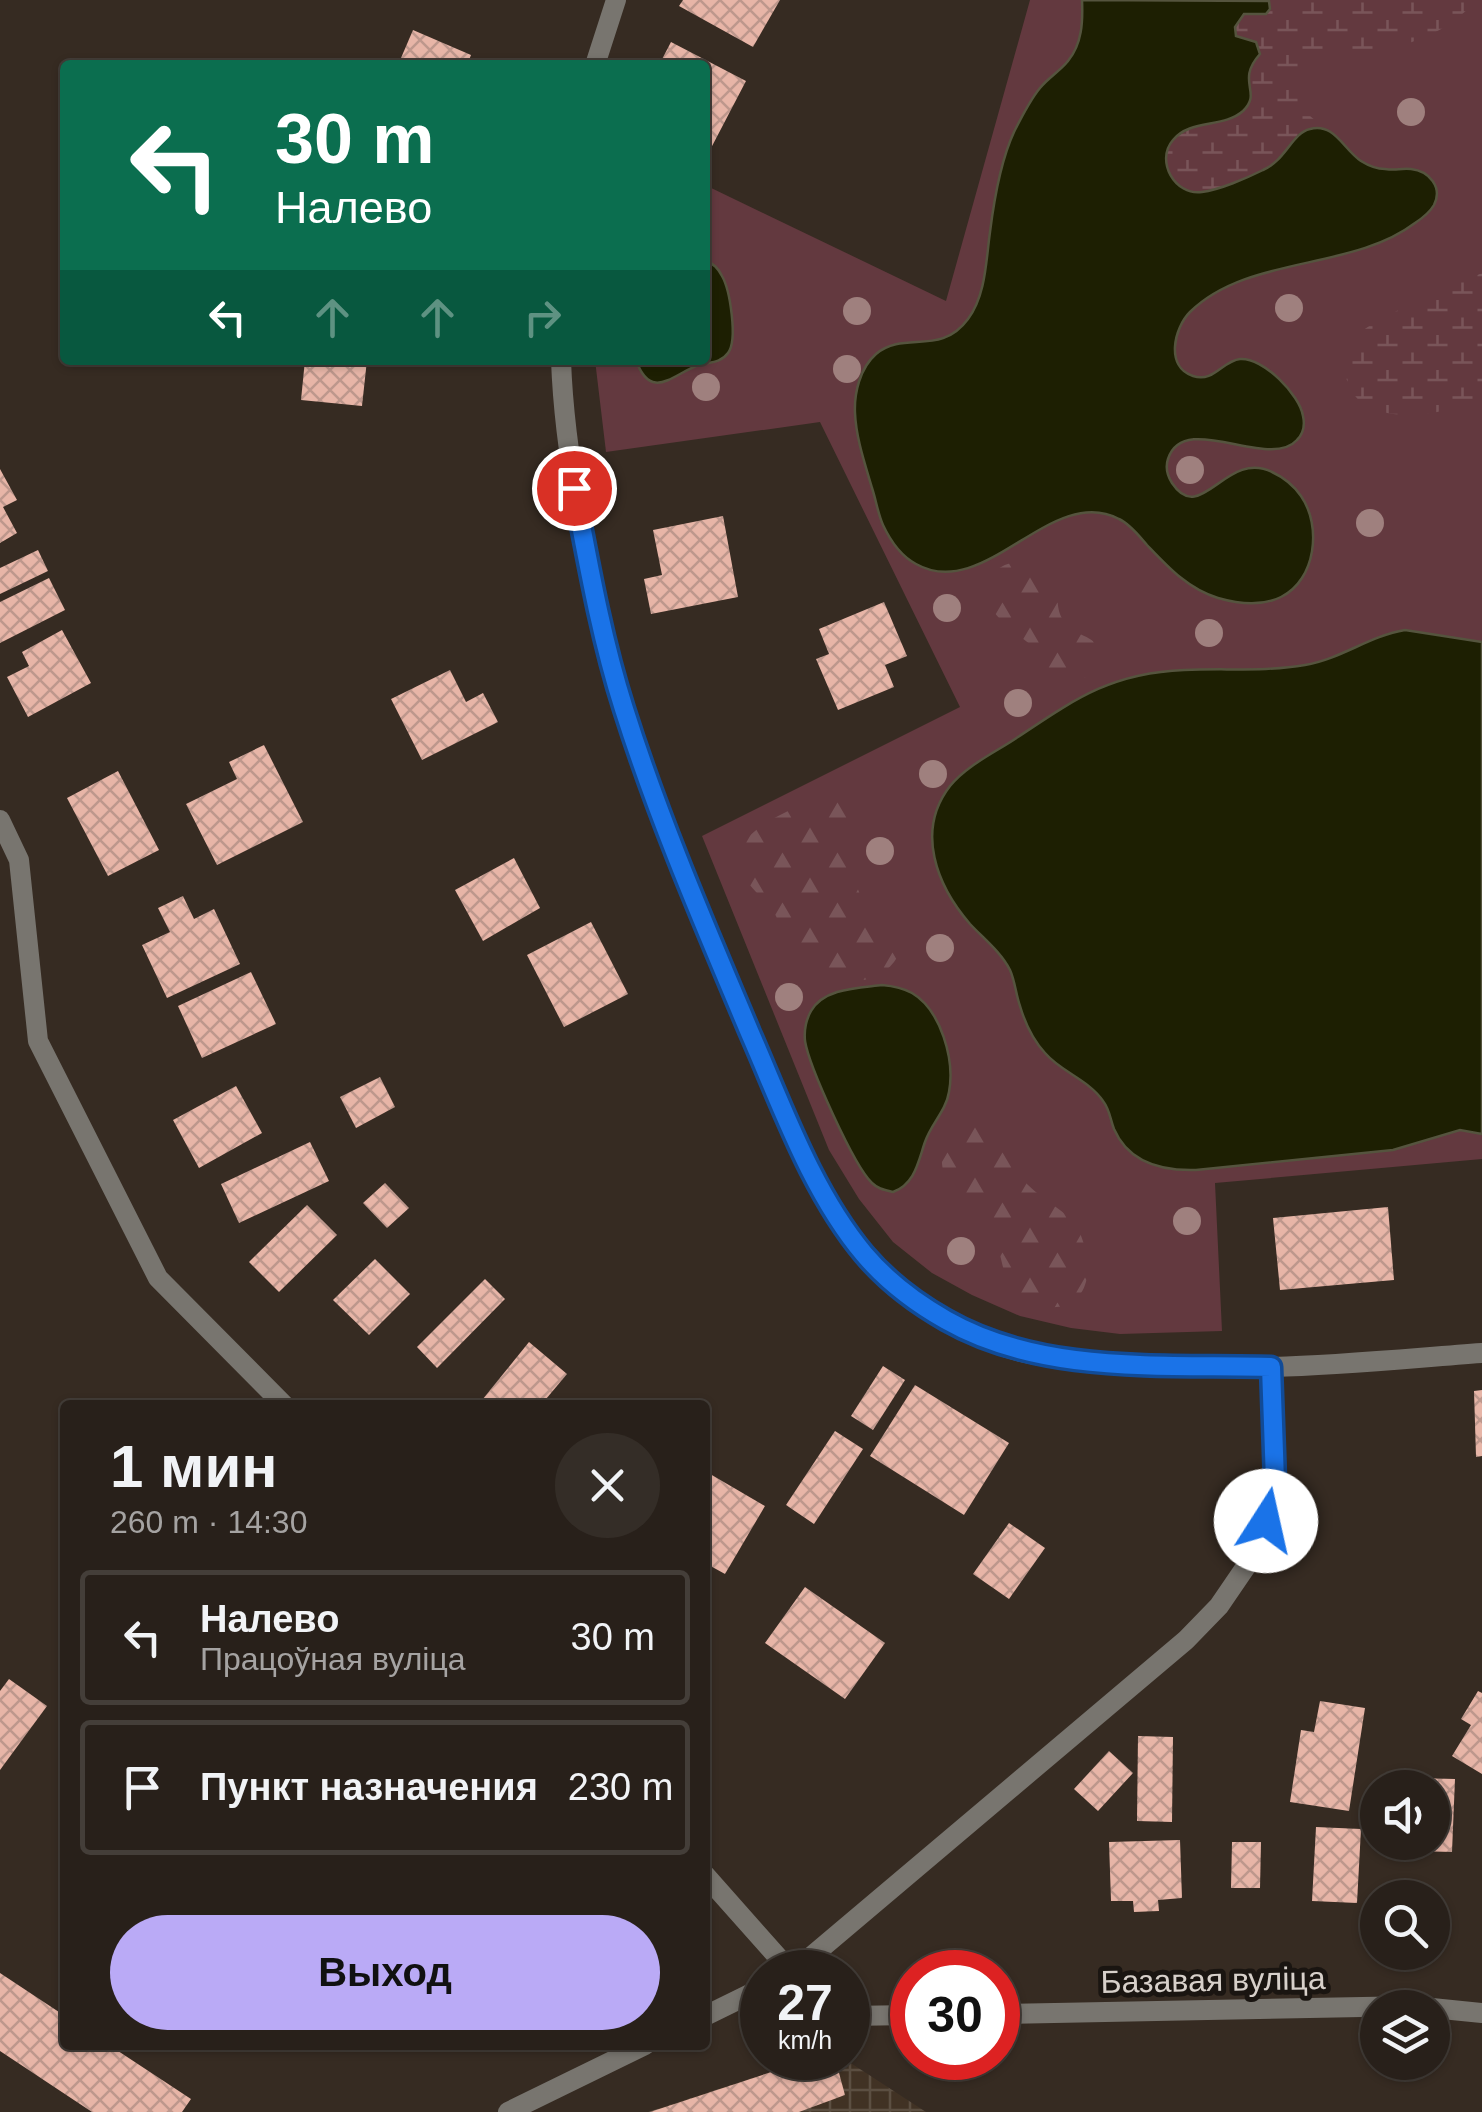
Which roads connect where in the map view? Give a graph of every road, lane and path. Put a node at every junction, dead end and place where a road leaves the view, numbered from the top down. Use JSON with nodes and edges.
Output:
{"nodes":[{"id":1,"x":616,"y":0,"type":"edge"},
{"id":2,"x":596,"y":60,"type":"edge"},
{"id":3,"x":561,"y":365,"type":"edge"},
{"id":4,"x":0,"y":820,"type":"edge"},
{"id":5,"x":1482,"y":1354,"type":"edge"},
{"id":6,"x":1271,"y":1367,"type":"junction"},
{"id":7,"x":279,"y":1400,"type":"edge"},
{"id":8,"x":710,"y":1881,"type":"edge"},
{"id":9,"x":772,"y":1950,"type":"edge"},
{"id":10,"x":818,"y":1950,"type":"edge"},
{"id":11,"x":740,"y":1999,"type":"edge"},
{"id":12,"x":1360,"y":2007,"type":"edge"},
{"id":13,"x":1450,"y":2010,"type":"edge"},
{"id":14,"x":1482,"y":2013,"type":"edge"},
{"id":15,"x":710,"y":2014,"type":"edge"},
{"id":16,"x":1020,"y":2014,"type":"edge"},
{"id":17,"x":635,"y":2050,"type":"edge"},
{"id":18,"x":508,"y":2112,"type":"edge"}],
"edges":[{"from":1,"to":2,"type":"street"},
{"from":3,"to":6,"type":"street"},
{"from":4,"to":7,"type":"street"},
{"from":5,"to":6,"type":"street"},
{"from":6,"to":10,"type":"street"},
{"from":8,"to":9,"type":"street"},
{"from":11,"to":15,"type":"street"},
{"from":12,"to":16,"type":"street","name":"Базавая вуліца"},
{"from":13,"to":14,"type":"street","name":"Базавая вуліца"},
{"from":17,"to":18,"type":"street"}]}
